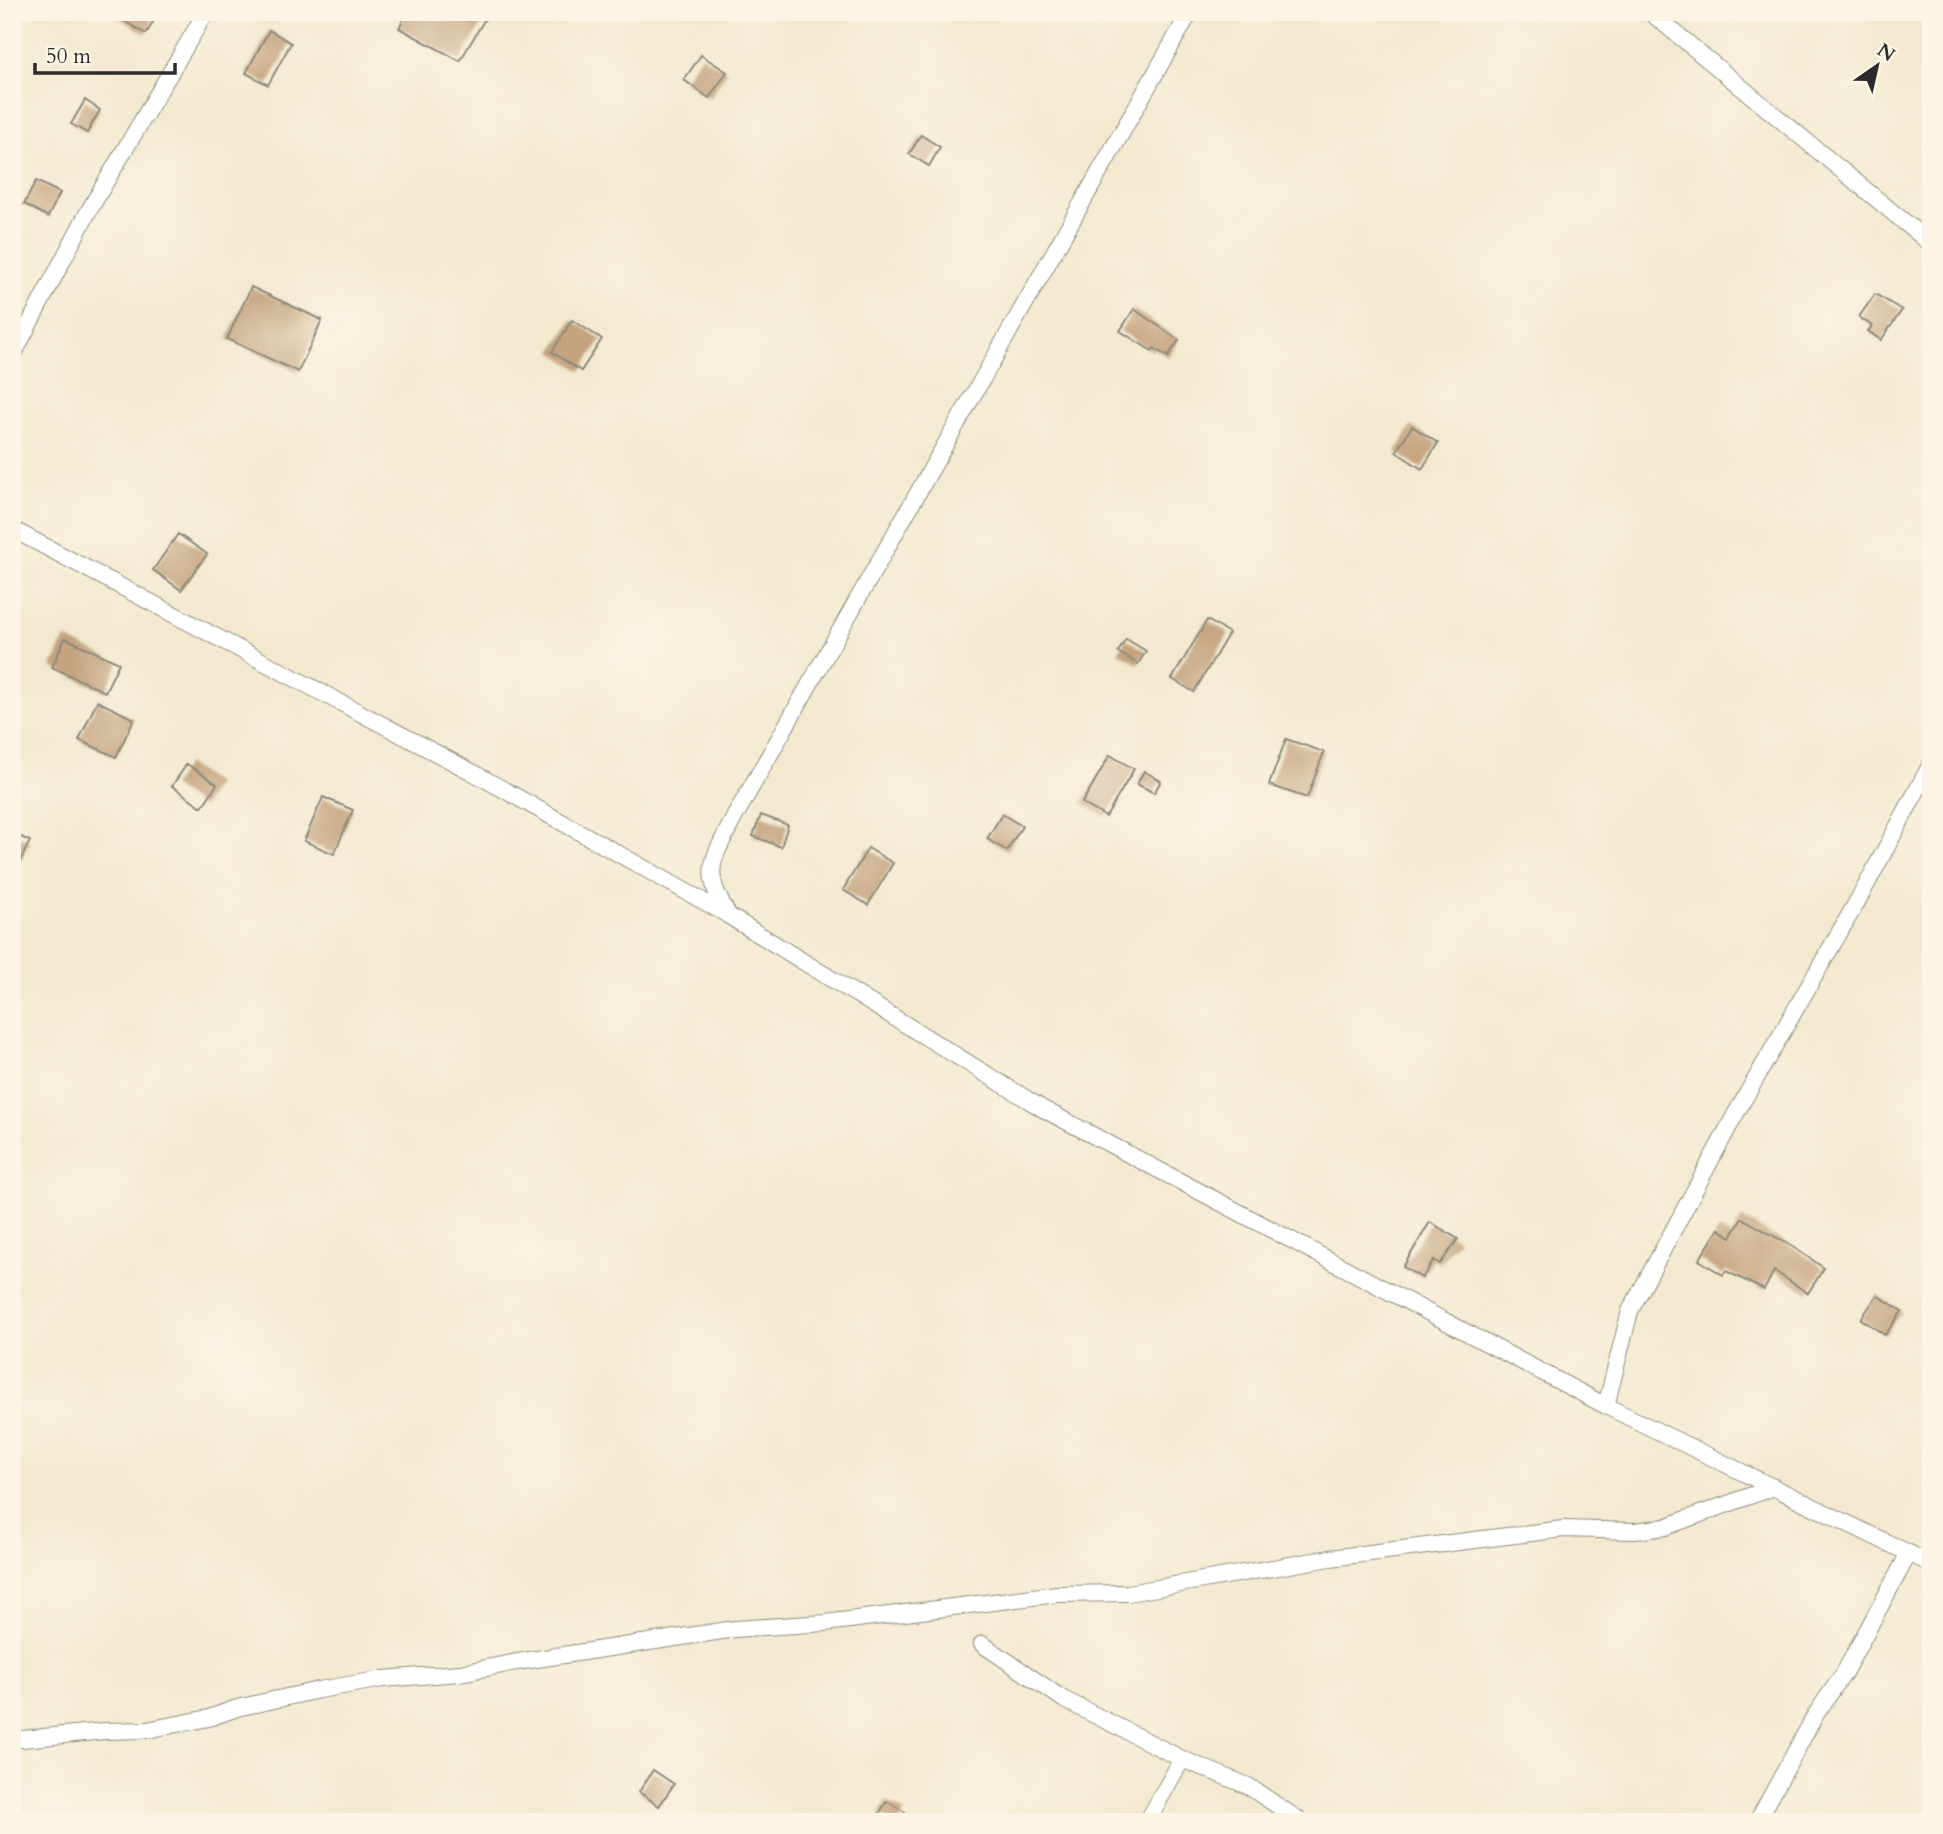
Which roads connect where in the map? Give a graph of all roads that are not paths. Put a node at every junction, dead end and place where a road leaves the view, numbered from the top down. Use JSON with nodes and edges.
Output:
{"nodes":[{"id":1,"x":206,"y":12,"type":"edge"},
{"id":2,"x":1190,"y":12,"type":"edge"},
{"id":3,"x":1650,"y":12,"type":"edge"},
{"id":4,"x":1931,"y":244,"type":"edge"},
{"id":5,"x":12,"y":357,"type":"edge"},
{"id":6,"x":12,"y":529,"type":"edge"},
{"id":7,"x":1931,"y":764,"type":"edge"},
{"id":8,"x":729,"y":916,"type":"junction"},
{"id":9,"x":1606,"y":1406,"type":"junction"},
{"id":10,"x":1774,"y":1488,"type":"junction"},
{"id":11,"x":1909,"y":1553,"type":"junction"},
{"id":12,"x":1931,"y":1564,"type":"edge"},
{"id":13,"x":982,"y":1644,"type":"dead end"},
{"id":14,"x":12,"y":1740,"type":"edge"},
{"id":15,"x":1182,"y":1759,"type":"junction"},
{"id":16,"x":1147,"y":1822,"type":"edge"},
{"id":17,"x":1302,"y":1822,"type":"edge"},
{"id":18,"x":1757,"y":1822,"type":"edge"}],
"edges":[{"from":1,"to":5,"type":"street"},
{"from":2,"to":8,"type":"street"},
{"from":3,"to":4,"type":"street"},
{"from":6,"to":8,"type":"street"},
{"from":7,"to":9,"type":"street"},
{"from":8,"to":9,"type":"street"},
{"from":9,"to":10,"type":"street"},
{"from":10,"to":11,"type":"street"},
{"from":10,"to":14,"type":"street"},
{"from":11,"to":12,"type":"street"},
{"from":11,"to":18,"type":"street"},
{"from":13,"to":15,"type":"street"},
{"from":15,"to":16,"type":"street"},
{"from":15,"to":17,"type":"street"}]}
